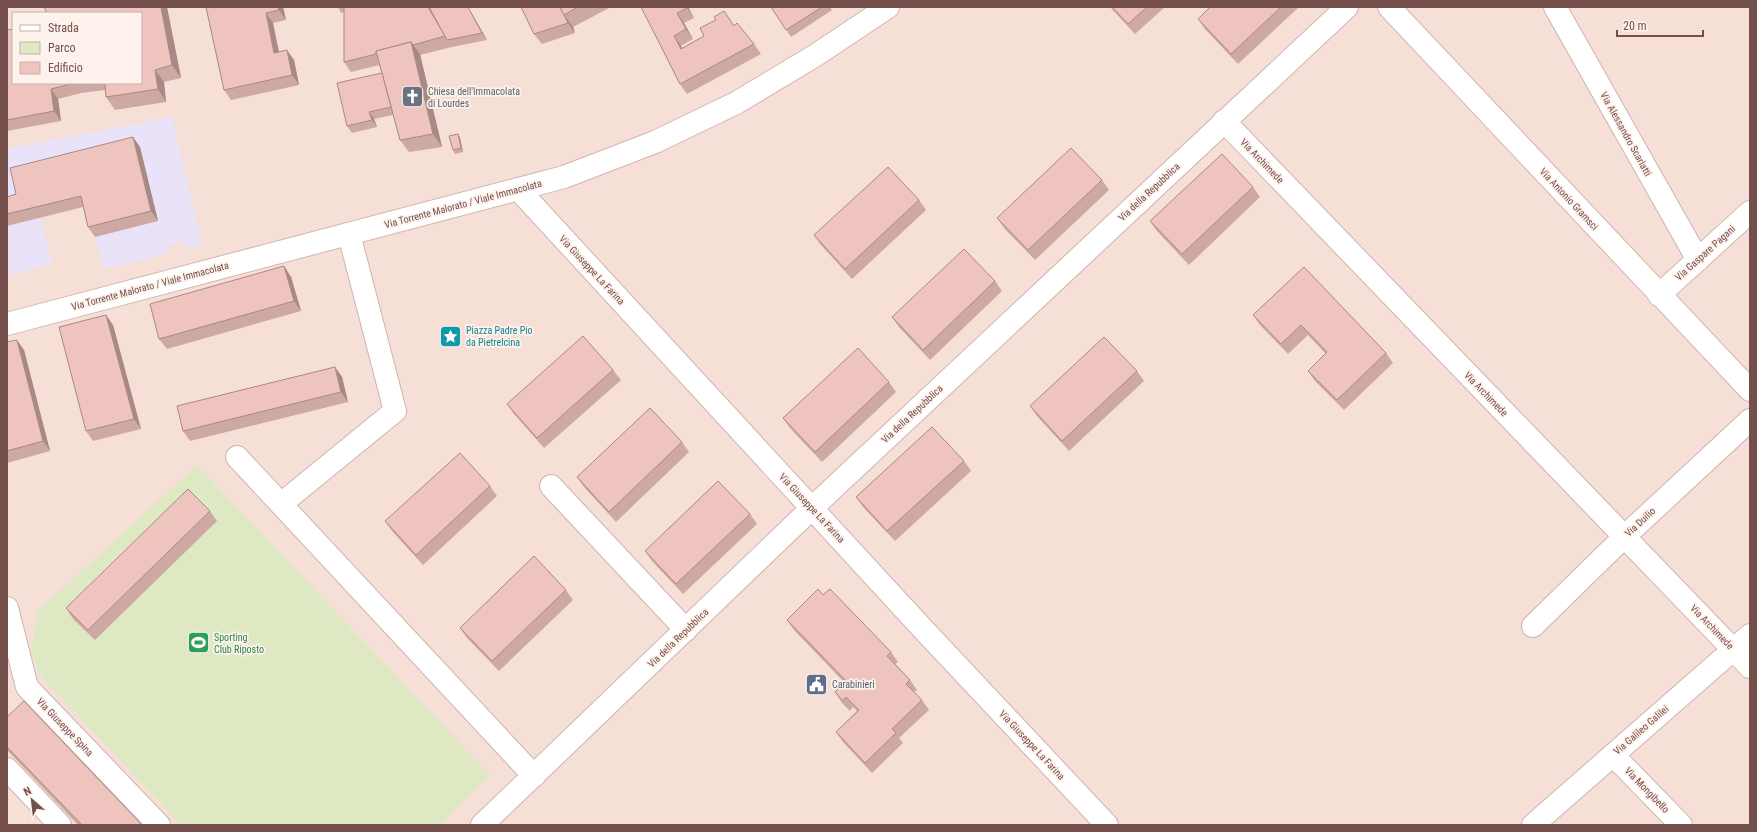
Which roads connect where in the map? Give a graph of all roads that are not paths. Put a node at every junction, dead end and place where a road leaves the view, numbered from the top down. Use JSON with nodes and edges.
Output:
{"nodes":[{"id":1,"x":888,"y":7,"type":"edge"},
{"id":2,"x":1347,"y":7,"type":"edge"},
{"id":3,"x":1389,"y":7,"type":"edge"},
{"id":4,"x":1555,"y":7,"type":"edge"},
{"id":5,"x":1224,"y":121,"type":"junction"},
{"id":6,"x":518,"y":189,"type":"junction"},
{"id":7,"x":1750,"y":212,"type":"edge"},
{"id":8,"x":349,"y":234,"type":"junction"},
{"id":9,"x":1698,"y":260,"type":"junction"},
{"id":10,"x":1659,"y":294,"type":"junction"},
{"id":11,"x":7,"y":324,"type":"edge"},
{"id":12,"x":1750,"y":390,"type":"edge"},
{"id":13,"x":1750,"y":420,"type":"edge"},
{"id":14,"x":238,"y":457,"type":"dead end"},
{"id":15,"x":551,"y":486,"type":"dead end"},
{"id":16,"x":281,"y":504,"type":"junction"},
{"id":17,"x":812,"y":508,"type":"junction"},
{"id":18,"x":1624,"y":537,"type":"junction"},
{"id":19,"x":7,"y":608,"type":"edge"},
{"id":20,"x":1533,"y":626,"type":"dead end"},
{"id":21,"x":686,"y":630,"type":"junction"},
{"id":22,"x":1750,"y":635,"type":"edge"},
{"id":23,"x":1734,"y":650,"type":"junction"},
{"id":24,"x":1750,"y":667,"type":"edge"},
{"id":25,"x":1613,"y":755,"type":"junction"},
{"id":26,"x":7,"y":769,"type":"edge"},
{"id":27,"x":534,"y":776,"type":"junction"},
{"id":28,"x":60,"y":825,"type":"edge"},
{"id":29,"x":159,"y":825,"type":"edge"},
{"id":30,"x":482,"y":825,"type":"edge"},
{"id":31,"x":1107,"y":825,"type":"edge"},
{"id":32,"x":1533,"y":825,"type":"edge"},
{"id":33,"x":1681,"y":825,"type":"edge"}],
"edges":[{"from":1,"to":6,"type":"street","name":"Via Torrente Malorato / Viale Immacolata"},
{"from":2,"to":5,"type":"street","name":"Via della Repubblica"},
{"from":3,"to":10,"type":"street","name":"Via Antonio Gramsci"},
{"from":4,"to":9,"type":"street","name":"Via Alessandro Scarlatti"},
{"from":5,"to":17,"type":"street","name":"Via della Repubblica"},
{"from":5,"to":18,"type":"street","name":"Via Archimede"},
{"from":6,"to":8,"type":"street","name":"Via Torrente Malorato / Viale Immacolata"},
{"from":6,"to":17,"type":"street","name":"Via Giuseppe La Farina"},
{"from":7,"to":9,"type":"street","name":"Via Gaspare Pagani"},
{"from":8,"to":11,"type":"street","name":"Via Torrente Malorato / Viale Immacolata"},
{"from":8,"to":16,"type":"street"},
{"from":9,"to":10,"type":"street","name":"Via Gaspare Pagani"},
{"from":10,"to":12,"type":"street","name":"Via Antonio Gramsci"},
{"from":13,"to":18,"type":"street","name":"Via Duilio"},
{"from":14,"to":16,"type":"street"},
{"from":15,"to":21,"type":"street"},
{"from":16,"to":27,"type":"street"},
{"from":17,"to":21,"type":"street","name":"Via della Repubblica"},
{"from":17,"to":31,"type":"street","name":"Via Giuseppe La Farina"},
{"from":18,"to":20,"type":"street","name":"Via Duilio"},
{"from":18,"to":23,"type":"street","name":"Via Archimede"},
{"from":19,"to":29,"type":"street","name":"Via Giuseppe Spina"},
{"from":21,"to":27,"type":"street","name":"Via della Repubblica"},
{"from":22,"to":23,"type":"street","name":"Via Galileo Galilei"},
{"from":23,"to":24,"type":"street","name":"Via Archimede"},
{"from":23,"to":25,"type":"street","name":"Via Galileo Galilei"},
{"from":25,"to":32,"type":"street","name":"Via Galileo Galilei"},
{"from":25,"to":33,"type":"street","name":"Via Mongibello"},
{"from":26,"to":28,"type":"street"},
{"from":27,"to":30,"type":"street","name":"Via della Repubblica"}]}
